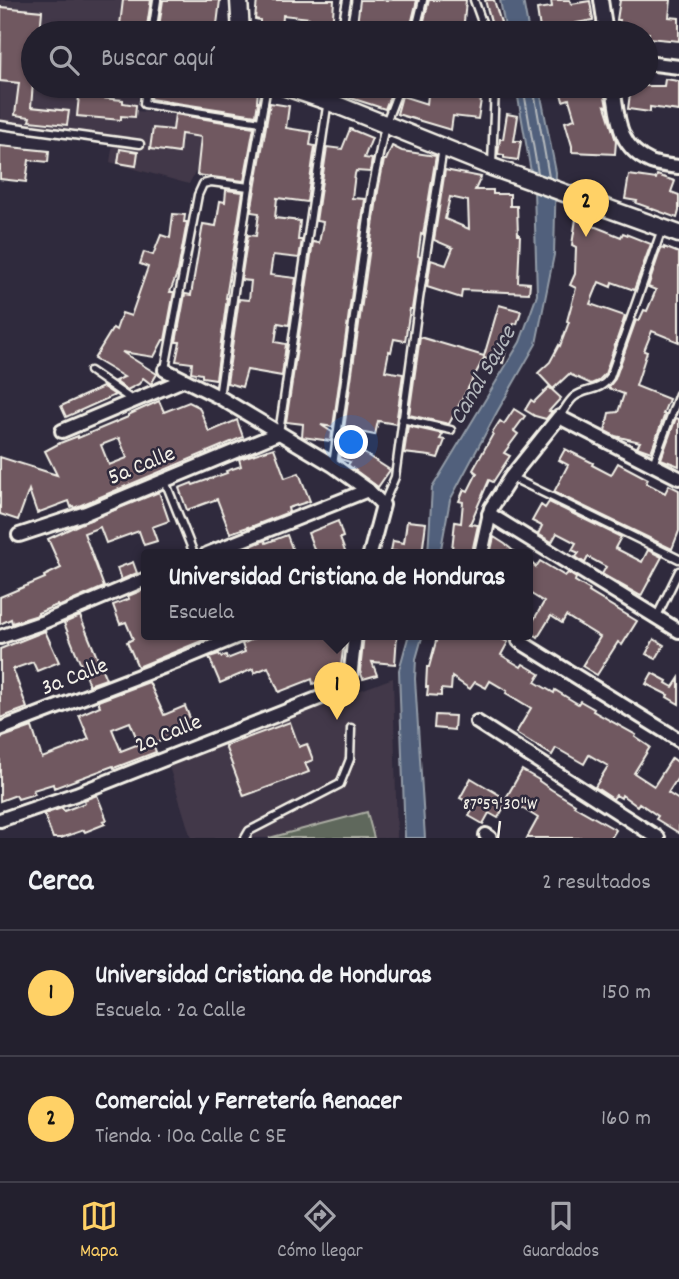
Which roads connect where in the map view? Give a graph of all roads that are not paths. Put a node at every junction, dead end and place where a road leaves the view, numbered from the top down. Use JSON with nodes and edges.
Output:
{"nodes":[{"id":1,"x":156,"y":0,"type":"edge"},
{"id":2,"x":239,"y":0,"type":"edge"},
{"id":3,"x":347,"y":0,"type":"edge"},
{"id":4,"x":423,"y":0,"type":"edge"},
{"id":5,"x":474,"y":0,"type":"edge"},
{"id":6,"x":601,"y":0,"type":"edge"},
{"id":7,"x":155,"y":21,"type":"edge"},
{"id":8,"x":240,"y":21,"type":"edge"},
{"id":9,"x":343,"y":21,"type":"edge"},
{"id":10,"x":418,"y":21,"type":"edge"},
{"id":11,"x":482,"y":21,"type":"edge"},
{"id":12,"x":604,"y":21,"type":"edge"},
{"id":13,"x":658,"y":65,"type":"edge"},
{"id":14,"x":679,"y":68,"type":"edge"},
{"id":15,"x":145,"y":98,"type":"edge"},
{"id":16,"x":265,"y":98,"type":"edge"},
{"id":17,"x":327,"y":98,"type":"edge"},
{"id":18,"x":337,"y":98,"type":"edge"},
{"id":19,"x":395,"y":98,"type":"edge"},
{"id":20,"x":495,"y":98,"type":"edge"},
{"id":21,"x":615,"y":98,"type":"edge"},
{"id":22,"x":261,"y":121,"type":"junction"},
{"id":23,"x":0,"y":125,"type":"edge"},
{"id":24,"x":385,"y":125,"type":"junction"},
{"id":25,"x":140,"y":144,"type":"dead end"},
{"id":26,"x":443,"y":148,"type":"junction"},
{"id":27,"x":679,"y":167,"type":"edge"},
{"id":28,"x":498,"y":169,"type":"junction"},
{"id":29,"x":249,"y":187,"type":"junction"},
{"id":30,"x":663,"y":228,"type":"junction"},
{"id":31,"x":679,"y":234,"type":"edge"},
{"id":32,"x":89,"y":370,"type":"dead end"},
{"id":33,"x":165,"y":370,"type":"joint"},
{"id":34,"x":183,"y":380,"type":"junction"},
{"id":35,"x":679,"y":394,"type":"edge"},
{"id":36,"x":219,"y":397,"type":"junction"},
{"id":37,"x":134,"y":401,"type":"junction"},
{"id":38,"x":559,"y":417,"type":"junction"},
{"id":39,"x":402,"y":419,"type":"junction"},
{"id":40,"x":451,"y":430,"type":"dead end"},
{"id":41,"x":62,"y":431,"type":"dead end"},
{"id":42,"x":279,"y":433,"type":"junction"},
{"id":43,"x":653,"y":464,"type":"junction"},
{"id":44,"x":333,"y":465,"type":"junction"},
{"id":45,"x":512,"y":477,"type":"junction"},
{"id":46,"x":679,"y":478,"type":"edge"},
{"id":47,"x":165,"y":481,"type":"junction"},
{"id":48,"x":368,"y":490,"type":"junction"},
{"id":49,"x":383,"y":505,"type":"junction"},
{"id":50,"x":489,"y":514,"type":"junction"},
{"id":51,"x":19,"y":535,"type":"dead end"},
{"id":52,"x":192,"y":549,"type":"edge"},
{"id":53,"x":220,"y":549,"type":"edge"},
{"id":54,"x":371,"y":549,"type":"edge"},
{"id":55,"x":482,"y":549,"type":"edge"},
{"id":56,"x":679,"y":559,"type":"edge"},
{"id":57,"x":679,"y":571,"type":"edge"},
{"id":58,"x":141,"y":581,"type":"edge"},
{"id":59,"x":657,"y":616,"type":"junction"},
{"id":60,"x":679,"y":631,"type":"edge"},
{"id":61,"x":0,"y":637,"type":"edge"},
{"id":62,"x":228,"y":640,"type":"edge"},
{"id":63,"x":354,"y":640,"type":"edge"},
{"id":64,"x":519,"y":641,"type":"dead end"},
{"id":65,"x":477,"y":722,"type":"dead end"},
{"id":66,"x":351,"y":728,"type":"dead end"},
{"id":67,"x":0,"y":729,"type":"edge"},
{"id":68,"x":679,"y":740,"type":"edge"},
{"id":69,"x":0,"y":820,"type":"edge"},
{"id":70,"x":245,"y":838,"type":"edge"},
{"id":71,"x":658,"y":838,"type":"edge"}],
"edges":[{"from":1,"to":7,"type":"lane"},
{"from":2,"to":8,"type":"street"},
{"from":3,"to":9,"type":"lane"},
{"from":4,"to":10,"type":"lane"},
{"from":5,"to":11,"type":"lane"},
{"from":6,"to":12,"type":"street"},
{"from":13,"to":14,"type":"street"},
{"from":15,"to":22,"type":"lane"},
{"from":16,"to":22,"type":"lane"},
{"from":17,"to":42,"type":"lane"},
{"from":18,"to":24,"type":"street"},
{"from":19,"to":24,"type":"lane"},
{"from":20,"to":28,"type":"lane"},
{"from":21,"to":27,"type":"street"},
{"from":22,"to":29,"type":"lane"},
{"from":23,"to":25,"type":"lane"},
{"from":24,"to":26,"type":"street"},
{"from":24,"to":44,"type":"lane"},
{"from":26,"to":28,"type":"street"},
{"from":26,"to":39,"type":"lane"},
{"from":28,"to":30,"type":"street"},
{"from":29,"to":33,"type":"lane"},
{"from":29,"to":36,"type":"lane"},
{"from":30,"to":31,"type":"street"},
{"from":30,"to":38,"type":"lane"},
{"from":32,"to":37,"type":"lane"},
{"from":33,"to":34,"type":"street"},
{"from":34,"to":36,"type":"street"},
{"from":34,"to":37,"type":"street"},
{"from":35,"to":43,"type":"lane"},
{"from":36,"to":42,"type":"street"},
{"from":37,"to":41,"type":"street"},
{"from":38,"to":43,"type":"street"},
{"from":38,"to":45,"type":"street"},
{"from":39,"to":40,"type":"lane"},
{"from":39,"to":49,"type":"lane"},
{"from":42,"to":44,"type":"street"},
{"from":42,"to":47,"type":"street","name":"5a Calle"},
{"from":43,"to":46,"type":"street"},
{"from":44,"to":48,"type":"street"},
{"from":45,"to":50,"type":"street"},
{"from":45,"to":56,"type":"lane"},
{"from":47,"to":51,"type":"street","name":"5a Calle"},
{"from":47,"to":52,"type":"lane"},
{"from":48,"to":49,"type":"street"},
{"from":48,"to":53,"type":"street"},
{"from":49,"to":54,"type":"street"},
{"from":50,"to":55,"type":"street"},
{"from":50,"to":59,"type":"street"},
{"from":57,"to":59,"type":"lane"},
{"from":58,"to":61,"type":"street"},
{"from":59,"to":60,"type":"street"},
{"from":62,"to":67,"type":"street","name":"3a Calle"},
{"from":63,"to":69,"type":"street","name":"2a Calle"},
{"from":64,"to":68,"type":"street"},
{"from":65,"to":71,"type":"street"},
{"from":66,"to":70,"type":"lane"}]}
